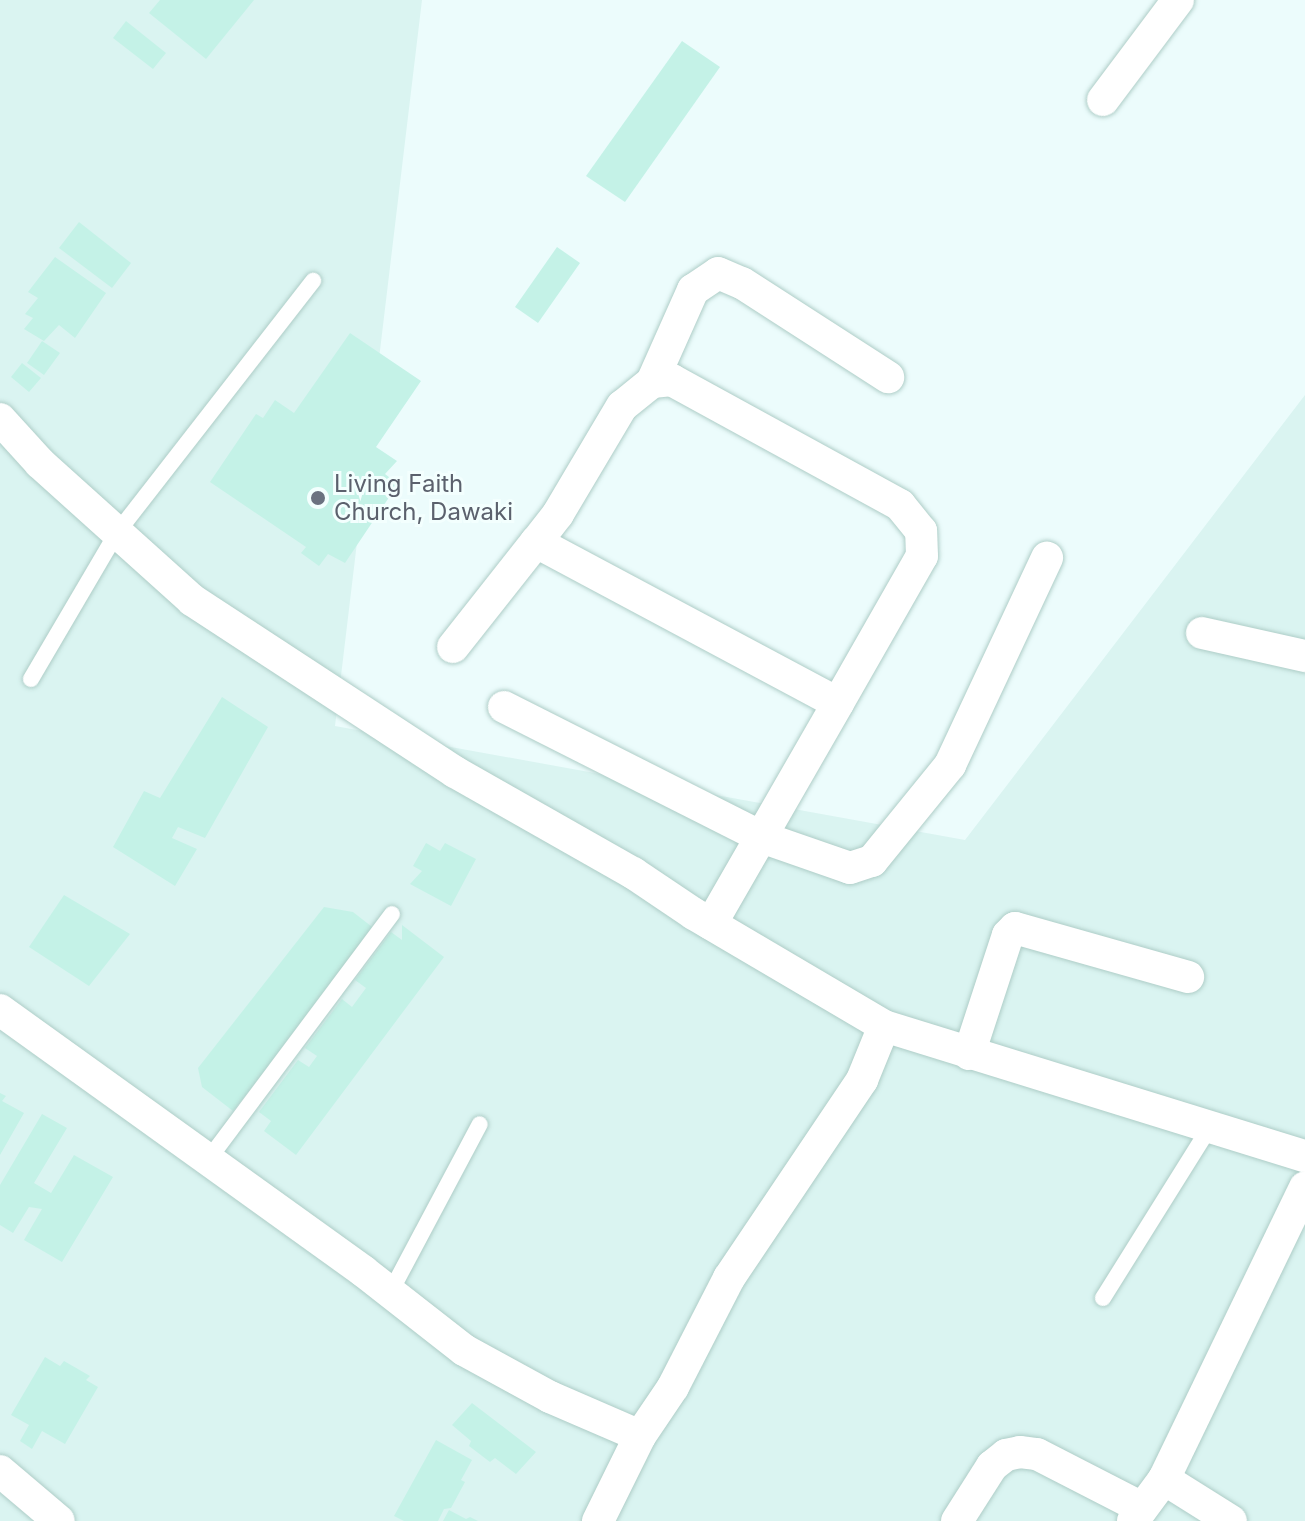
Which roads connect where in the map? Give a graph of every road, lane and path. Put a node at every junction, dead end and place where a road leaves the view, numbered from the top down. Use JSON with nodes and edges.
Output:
{"nodes":[{"id":1,"x":1178,"y":0,"type":"edge"},
{"id":2,"x":1103,"y":100,"type":"dead end"},
{"id":3,"x":313,"y":281,"type":"dead end"},
{"id":4,"x":888,"y":377,"type":"dead end"},
{"id":5,"x":652,"y":382,"type":"junction"},
{"id":6,"x":0,"y":419,"type":"edge"},
{"id":7,"x":116,"y":534,"type":"junction"},
{"id":8,"x":536,"y":542,"type":"junction"},
{"id":9,"x":1047,"y":558,"type":"dead end"},
{"id":10,"x":1202,"y":633,"type":"dead end"},
{"id":11,"x":453,"y":647,"type":"dead end"},
{"id":12,"x":1305,"y":656,"type":"edge"},
{"id":13,"x":31,"y":679,"type":"dead end"},
{"id":14,"x":838,"y":703,"type":"junction"},
{"id":15,"x":504,"y":707,"type":"dead end"},
{"id":16,"x":761,"y":837,"type":"junction"},
{"id":17,"x":392,"y":914,"type":"dead end"},
{"id":18,"x":711,"y":924,"type":"junction"},
{"id":19,"x":1188,"y":977,"type":"dead end"},
{"id":20,"x":0,"y":1010,"type":"edge"},
{"id":21,"x":884,"y":1026,"type":"junction"},
{"id":22,"x":969,"y":1054,"type":"junction"},
{"id":23,"x":480,"y":1124,"type":"dead end"},
{"id":24,"x":1210,"y":1127,"type":"junction"},
{"id":25,"x":1305,"y":1156,"type":"edge"},
{"id":26,"x":208,"y":1160,"type":"junction"},
{"id":27,"x":1305,"y":1187,"type":"edge"},
{"id":28,"x":390,"y":1293,"type":"junction"},
{"id":29,"x":1103,"y":1298,"type":"dead end"},
{"id":30,"x":640,"y":1436,"type":"junction"},
{"id":31,"x":0,"y":1471,"type":"edge"},
{"id":32,"x":1164,"y":1479,"type":"junction"},
{"id":33,"x":1137,"y":1514,"type":"edge"},
{"id":34,"x":59,"y":1521,"type":"edge"},
{"id":35,"x":598,"y":1521,"type":"edge"},
{"id":36,"x":957,"y":1521,"type":"edge"},
{"id":37,"x":1231,"y":1521,"type":"edge"}],
"edges":[{"from":1,"to":2,"type":"street"},
{"from":3,"to":7,"type":"lane"},
{"from":4,"to":5,"type":"street"},
{"from":5,"to":8,"type":"street"},
{"from":5,"to":14,"type":"street"},
{"from":6,"to":7,"type":"street"},
{"from":7,"to":13,"type":"lane"},
{"from":7,"to":18,"type":"street"},
{"from":8,"to":11,"type":"street"},
{"from":8,"to":14,"type":"street"},
{"from":9,"to":16,"type":"street"},
{"from":10,"to":12,"type":"street"},
{"from":14,"to":16,"type":"street"},
{"from":15,"to":16,"type":"street"},
{"from":16,"to":18,"type":"street"},
{"from":17,"to":26,"type":"lane"},
{"from":18,"to":21,"type":"street"},
{"from":19,"to":22,"type":"street"},
{"from":20,"to":26,"type":"street"},
{"from":21,"to":22,"type":"street"},
{"from":21,"to":30,"type":"street"},
{"from":22,"to":24,"type":"street"},
{"from":23,"to":28,"type":"lane"},
{"from":24,"to":25,"type":"street"},
{"from":24,"to":29,"type":"lane"},
{"from":26,"to":28,"type":"street"},
{"from":27,"to":32,"type":"street"},
{"from":28,"to":30,"type":"street"},
{"from":30,"to":35,"type":"street"},
{"from":31,"to":34,"type":"street"},
{"from":32,"to":33,"type":"street"},
{"from":32,"to":37,"type":"street"},
{"from":33,"to":36,"type":"street"}]}
